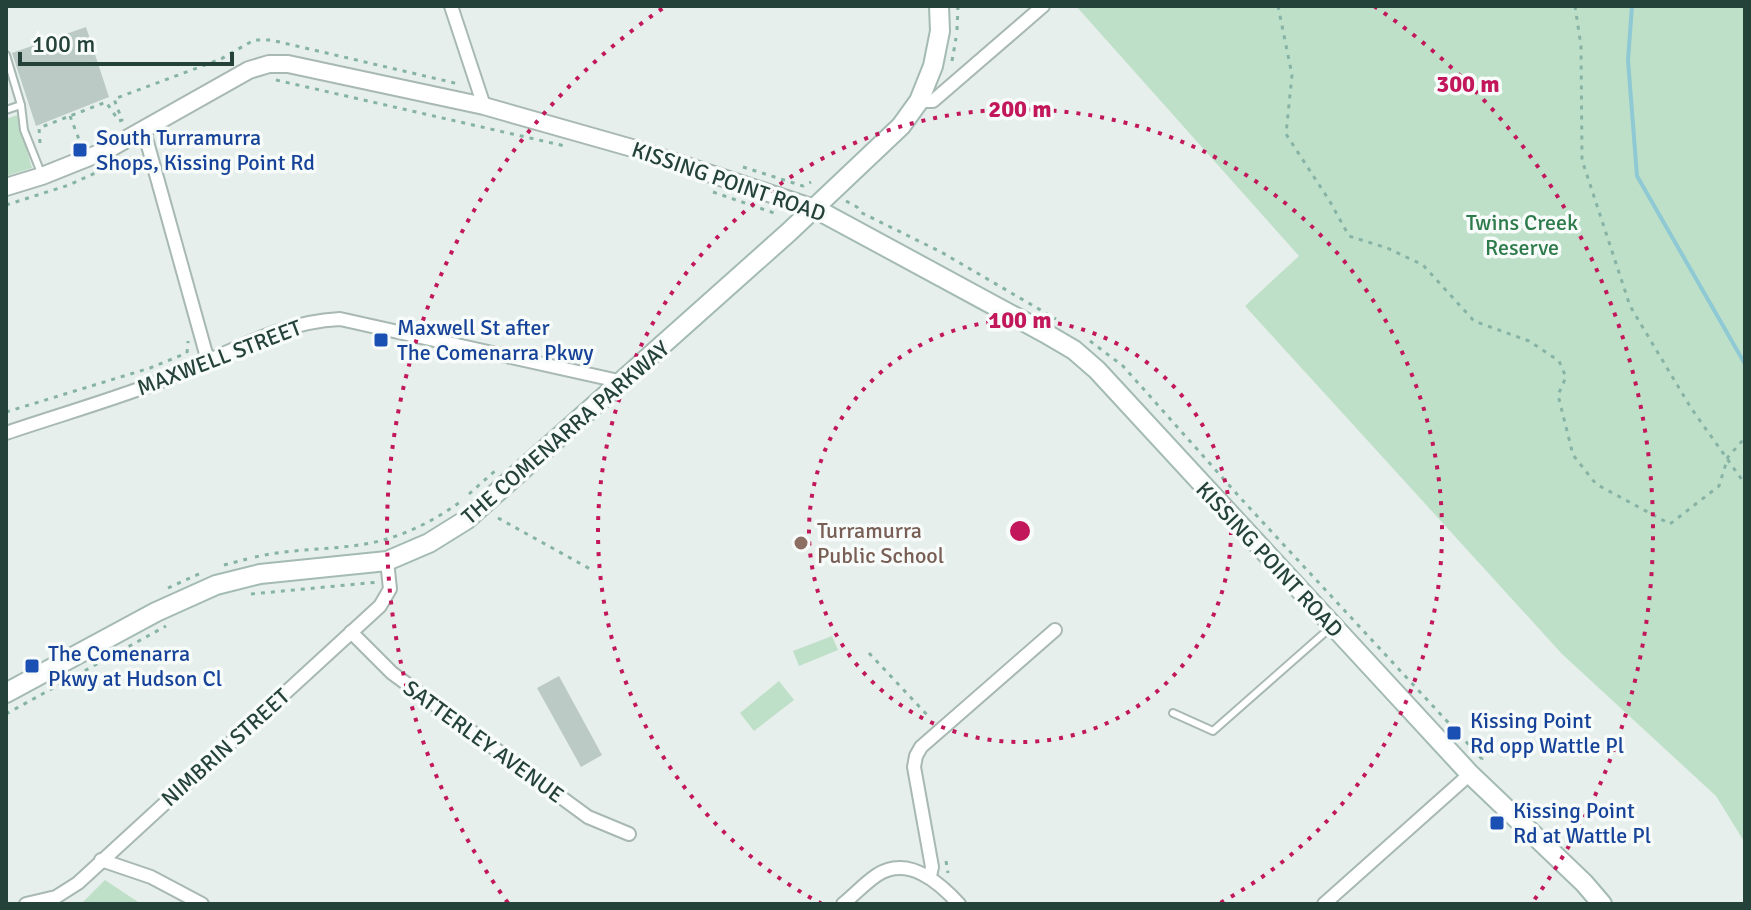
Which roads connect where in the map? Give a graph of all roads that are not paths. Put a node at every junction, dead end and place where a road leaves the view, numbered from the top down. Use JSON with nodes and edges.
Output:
{"nodes":[{"id":1,"x":451,"y":6,"type":"edge"},
{"id":2,"x":939,"y":6,"type":"edge"},
{"id":3,"x":1043,"y":6,"type":"edge"},
{"id":4,"x":6,"y":55,"type":"edge"},
{"id":5,"x":10,"y":78,"type":"edge"},
{"id":6,"x":919,"y":101,"type":"junction"},
{"id":7,"x":21,"y":105,"type":"junction"},
{"id":8,"x":484,"y":106,"type":"junction"},
{"id":9,"x":6,"y":110,"type":"edge"},
{"id":10,"x":144,"y":131,"type":"junction"},
{"id":11,"x":42,"y":176,"type":"junction"},
{"id":12,"x":6,"y":187,"type":"edge"},
{"id":13,"x":814,"y":208,"type":"junction"},
{"id":14,"x":208,"y":361,"type":"junction"},
{"id":15,"x":623,"y":382,"type":"junction"},
{"id":16,"x":6,"y":433,"type":"edge"},
{"id":17,"x":387,"y":561,"type":"junction"},
{"id":18,"x":1333,"y":626,"type":"junction"},
{"id":19,"x":1055,"y":630,"type":"dead end"},
{"id":20,"x":351,"y":632,"type":"junction"},
{"id":21,"x":6,"y":693,"type":"edge"},
{"id":22,"x":1173,"y":713,"type":"dead end"},
{"id":23,"x":1470,"y":774,"type":"junction"},
{"id":24,"x":629,"y":834,"type":"dead end"},
{"id":25,"x":101,"y":860,"type":"junction"},
{"id":26,"x":930,"y":876,"type":"junction"},
{"id":27,"x":26,"y":904,"type":"edge"},
{"id":28,"x":202,"y":904,"type":"edge"},
{"id":29,"x":843,"y":904,"type":"edge"},
{"id":30,"x":959,"y":904,"type":"edge"},
{"id":31,"x":1324,"y":904,"type":"edge"},
{"id":32,"x":1602,"y":904,"type":"edge"}],
"edges":[{"from":1,"to":8,"type":"street"},
{"from":2,"to":6,"type":"main road","name":"THE COMENARRA PARKWAY"},
{"from":3,"to":6,"type":"street"},
{"from":4,"to":5,"type":"lane"},
{"from":5,"to":7,"type":"lane"},
{"from":6,"to":13,"type":"main road","name":"THE COMENARRA PARKWAY"},
{"from":7,"to":9,"type":"lane"},
{"from":7,"to":11,"type":"lane"},
{"from":8,"to":10,"type":"street","name":"KISSING POINT ROAD"},
{"from":8,"to":13,"type":"street","name":"KISSING POINT ROAD"},
{"from":10,"to":11,"type":"street","name":"KISSING POINT ROAD"},
{"from":10,"to":14,"type":"street"},
{"from":11,"to":12,"type":"street","name":"KISSING POINT ROAD"},
{"from":13,"to":15,"type":"main road","name":"THE COMENARRA PARKWAY"},
{"from":13,"to":18,"type":"main road","name":"KISSING POINT ROAD"},
{"from":14,"to":15,"type":"street","name":"MAXWELL STREET"},
{"from":14,"to":16,"type":"street","name":"MAXWELL STREET"},
{"from":15,"to":17,"type":"main road","name":"THE COMENARRA PARKWAY"},
{"from":17,"to":20,"type":"street","name":"NIMBRIN STREET"},
{"from":17,"to":21,"type":"main road","name":"THE COMENARRA PARKWAY"},
{"from":18,"to":22,"type":"lane"},
{"from":18,"to":23,"type":"main road","name":"KISSING POINT ROAD"},
{"from":19,"to":26,"type":"street"},
{"from":20,"to":24,"type":"street","name":"SATTERLEY AVENUE"},
{"from":20,"to":25,"type":"street","name":"NIMBRIN STREET"},
{"from":23,"to":31,"type":"street"},
{"from":23,"to":32,"type":"main road","name":"KISSING POINT ROAD"},
{"from":25,"to":27,"type":"street","name":"NIMBRIN STREET"},
{"from":25,"to":28,"type":"street"},
{"from":26,"to":29,"type":"street"},
{"from":26,"to":30,"type":"street"}]}
